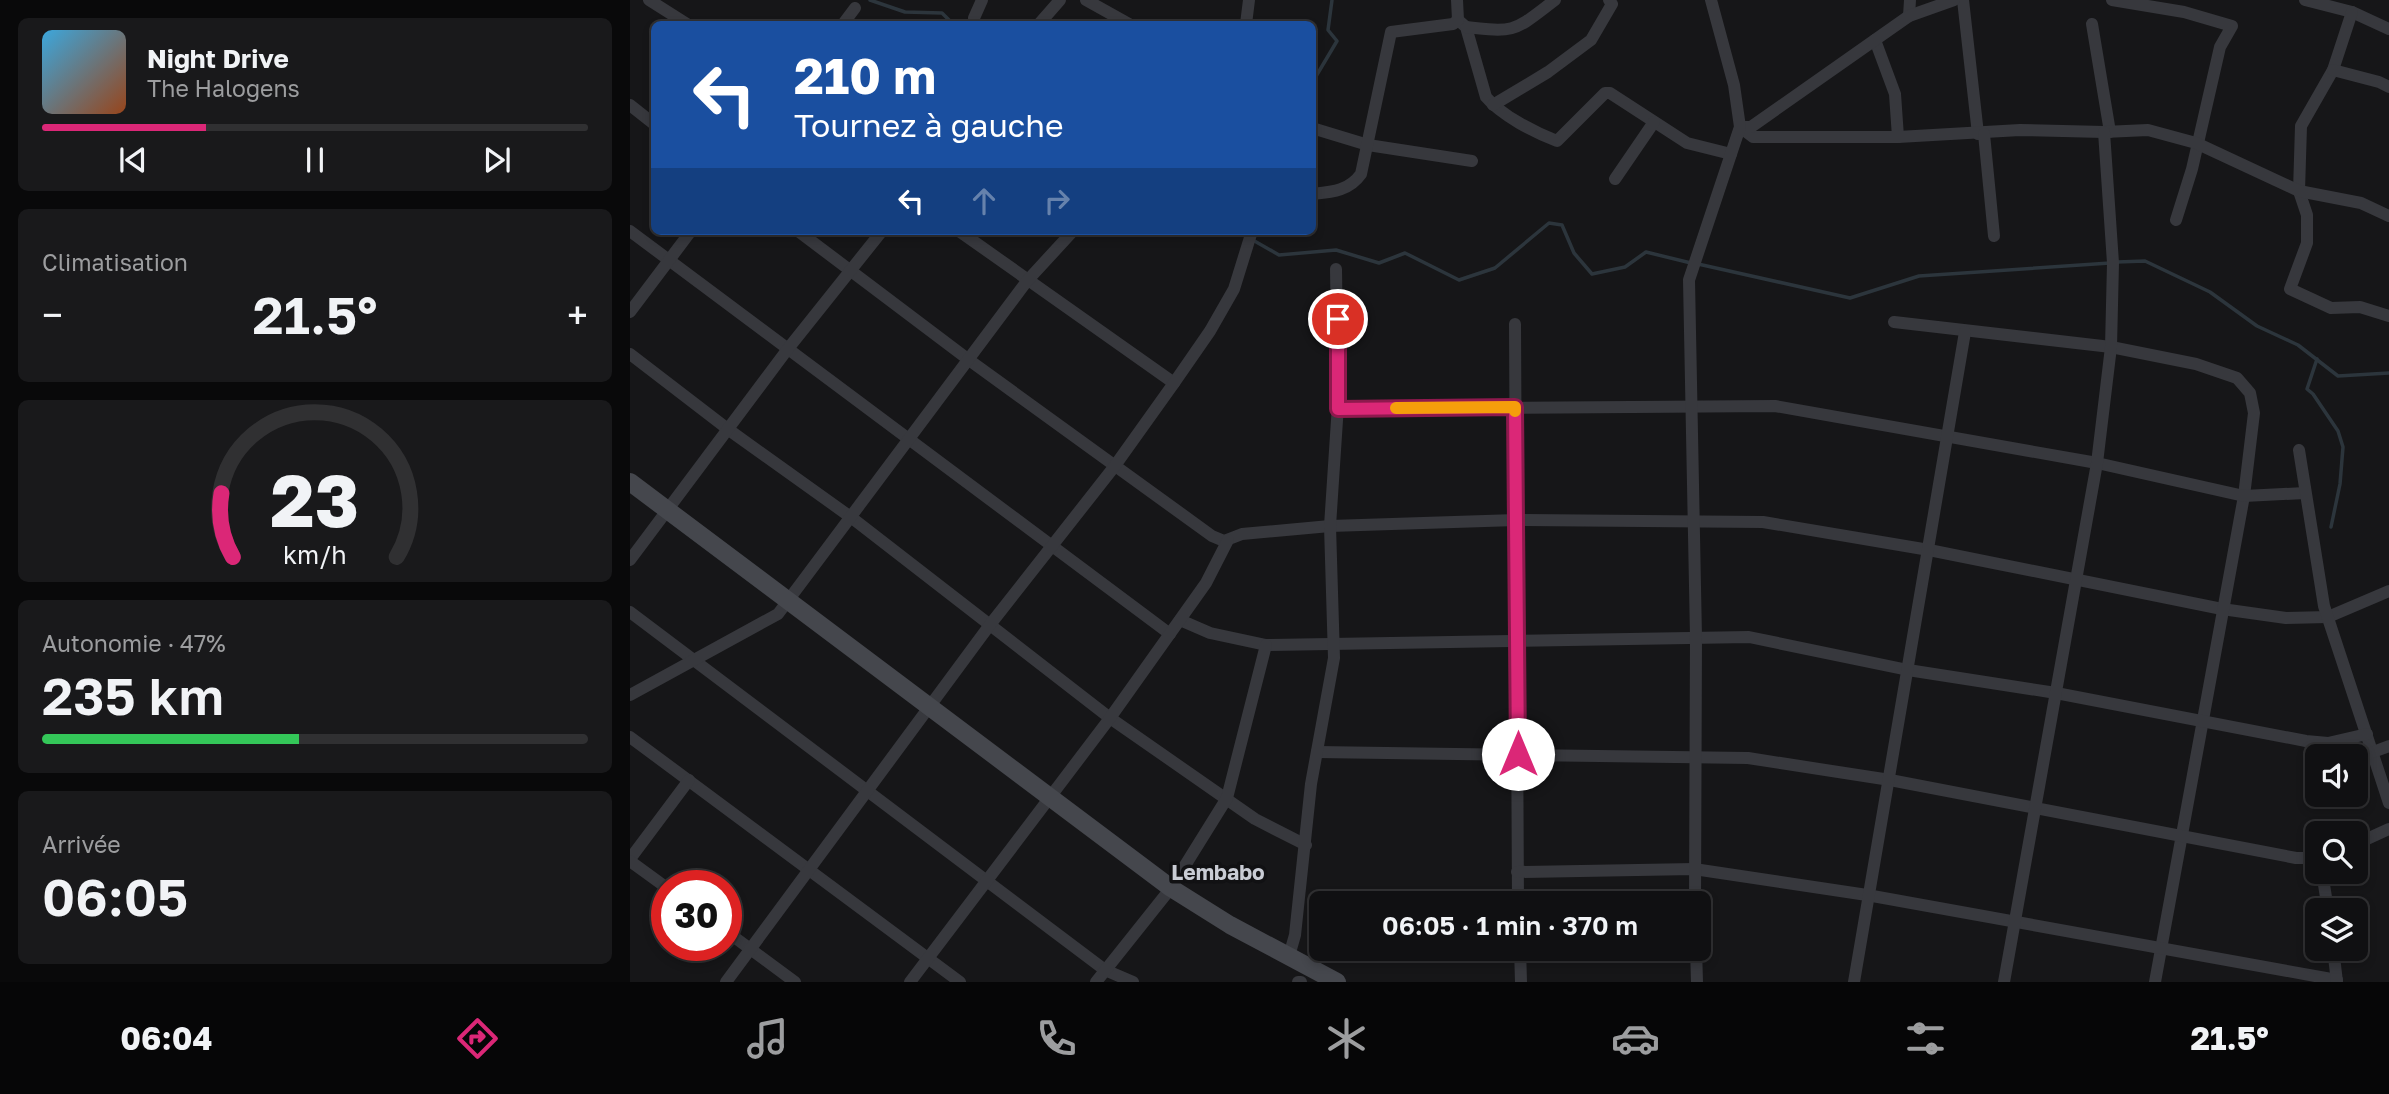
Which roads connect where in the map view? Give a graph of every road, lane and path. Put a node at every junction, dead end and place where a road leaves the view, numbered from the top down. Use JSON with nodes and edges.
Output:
{"nodes":[{"id":1,"x":649,"y":0,"type":"edge"},
{"id":2,"x":982,"y":0,"type":"edge"},
{"id":3,"x":1060,"y":0,"type":"edge"},
{"id":4,"x":1086,"y":0,"type":"edge"},
{"id":5,"x":1249,"y":0,"type":"edge"},
{"id":6,"x":1457,"y":0,"type":"edge"},
{"id":7,"x":1555,"y":0,"type":"edge"},
{"id":8,"x":1609,"y":0,"type":"edge"},
{"id":9,"x":1711,"y":0,"type":"edge"},
{"id":10,"x":1910,"y":0,"type":"edge"},
{"id":11,"x":1954,"y":0,"type":"edge"},
{"id":12,"x":1963,"y":0,"type":"edge"},
{"id":13,"x":2112,"y":0,"type":"edge"},
{"id":14,"x":2305,"y":0,"type":"edge"},
{"id":15,"x":855,"y":8,"type":"dead end"},
{"id":16,"x":2352,"y":12,"type":"junction"},
{"id":17,"x":1909,"y":16,"type":"junction"},
{"id":18,"x":974,"y":18,"type":"dead end"},
{"id":19,"x":682,"y":21,"type":"edge"},
{"id":20,"x":845,"y":21,"type":"edge"},
{"id":21,"x":1042,"y":21,"type":"edge"},
{"id":22,"x":1124,"y":21,"type":"edge"},
{"id":23,"x":1246,"y":21,"type":"edge"},
{"id":24,"x":1462,"y":23,"type":"junction"},
{"id":25,"x":2092,"y":23,"type":"dead end"},
{"id":26,"x":2389,"y":29,"type":"edge"},
{"id":27,"x":1875,"y":40,"type":"junction"},
{"id":28,"x":2333,"y":70,"type":"junction"},
{"id":29,"x":2389,"y":87,"type":"edge"},
{"id":30,"x":630,"y":105,"type":"edge"},
{"id":31,"x":1493,"y":105,"type":"junction"},
{"id":32,"x":651,"y":122,"type":"edge"},
{"id":33,"x":1654,"y":122,"type":"junction"},
{"id":34,"x":1740,"y":127,"type":"junction"},
{"id":35,"x":1316,"y":129,"type":"edge"},
{"id":36,"x":2107,"y":132,"type":"junction"},
{"id":37,"x":1981,"y":134,"type":"junction"},
{"id":38,"x":1898,"y":137,"type":"junction"},
{"id":39,"x":2196,"y":143,"type":"junction"},
{"id":40,"x":1368,"y":145,"type":"junction"},
{"id":41,"x":1731,"y":154,"type":"junction"},
{"id":42,"x":1472,"y":162,"type":"dead end"},
{"id":43,"x":1615,"y":179,"type":"dead end"},
{"id":44,"x":2299,"y":191,"type":"junction"},
{"id":45,"x":1316,"y":194,"type":"edge"},
{"id":46,"x":2389,"y":216,"type":"edge"},
{"id":47,"x":2176,"y":220,"type":"dead end"},
{"id":48,"x":630,"y":231,"type":"edge"},
{"id":49,"x":688,"y":235,"type":"edge"},
{"id":50,"x":803,"y":235,"type":"edge"},
{"id":51,"x":879,"y":235,"type":"edge"},
{"id":52,"x":964,"y":235,"type":"edge"},
{"id":53,"x":1069,"y":235,"type":"edge"},
{"id":54,"x":1251,"y":235,"type":"edge"},
{"id":55,"x":1994,"y":236,"type":"dead end"},
{"id":56,"x":668,"y":260,"type":"junction"},
{"id":57,"x":1336,"y":270,"type":"dead end"},
{"id":58,"x":852,"y":271,"type":"junction"},
{"id":59,"x":1027,"y":281,"type":"junction"},
{"id":60,"x":630,"y":312,"type":"edge"},
{"id":61,"x":2389,"y":316,"type":"edge"},
{"id":62,"x":1894,"y":322,"type":"dead end"},
{"id":63,"x":1515,"y":324,"type":"dead end"},
{"id":64,"x":1965,"y":332,"type":"junction"},
{"id":65,"x":2111,"y":347,"type":"junction"},
{"id":66,"x":787,"y":350,"type":"junction"},
{"id":67,"x":630,"y":355,"type":"edge"},
{"id":68,"x":969,"y":360,"type":"junction"},
{"id":69,"x":1174,"y":383,"type":"junction"},
{"id":70,"x":1515,"y":407,"type":"junction"},
{"id":71,"x":1694,"y":407,"type":"junction"},
{"id":72,"x":1338,"y":409,"type":"junction"},
{"id":73,"x":729,"y":430,"type":"junction"},
{"id":74,"x":1949,"y":438,"type":"junction"},
{"id":75,"x":908,"y":439,"type":"junction"},
{"id":76,"x":2300,"y":450,"type":"dead end"},
{"id":77,"x":2097,"y":463,"type":"junction"},
{"id":78,"x":1114,"y":467,"type":"junction"},
{"id":79,"x":630,"y":482,"type":"edge"},
{"id":80,"x":2305,"y":493,"type":"junction"},
{"id":81,"x":2244,"y":496,"type":"junction"},
{"id":82,"x":668,"y":510,"type":"junction"},
{"id":83,"x":852,"y":518,"type":"junction"},
{"id":84,"x":1516,"y":520,"type":"junction"},
{"id":85,"x":1695,"y":521,"type":"junction"},
{"id":86,"x":1330,"y":526,"type":"junction"},
{"id":87,"x":1228,"y":540,"type":"junction"},
{"id":88,"x":1051,"y":544,"type":"junction"},
{"id":89,"x":1929,"y":550,"type":"junction"},
{"id":90,"x":630,"y":560,"type":"edge"},
{"id":91,"x":2075,"y":578,"type":"junction"},
{"id":92,"x":2389,"y":591,"type":"edge"},
{"id":93,"x":788,"y":602,"type":"junction"},
{"id":94,"x":2221,"y":609,"type":"junction"},
{"id":95,"x":630,"y":612,"type":"edge"},
{"id":96,"x":2328,"y":617,"type":"junction"},
{"id":97,"x":1180,"y":620,"type":"junction"},
{"id":98,"x":989,"y":626,"type":"junction"},
{"id":99,"x":1170,"y":634,"type":"junction"},
{"id":100,"x":1696,"y":637,"type":"junction"},
{"id":101,"x":1519,"y":641,"type":"junction"},
{"id":102,"x":1335,"y":642,"type":"junction"},
{"id":103,"x":1266,"y":645,"type":"junction"},
{"id":104,"x":692,"y":659,"type":"junction"},
{"id":105,"x":1908,"y":670,"type":"junction"},
{"id":106,"x":2056,"y":694,"type":"junction"},
{"id":107,"x":630,"y":695,"type":"edge"},
{"id":108,"x":930,"y":708,"type":"junction"},
{"id":109,"x":1110,"y":718,"type":"junction"},
{"id":110,"x":2202,"y":721,"type":"junction"},
{"id":111,"x":2367,"y":734,"type":"junction"},
{"id":112,"x":630,"y":737,"type":"edge"},
{"id":113,"x":2389,"y":746,"type":"edge"},
{"id":114,"x":1317,"y":752,"type":"junction"},
{"id":115,"x":2372,"y":752,"type":"junction"},
{"id":116,"x":1518,"y":754,"type":"junction"},
{"id":117,"x":1696,"y":756,"type":"junction"},
{"id":118,"x":1890,"y":779,"type":"junction"},
{"id":119,"x":689,"y":780,"type":"junction"},
{"id":120,"x":869,"y":789,"type":"junction"},
{"id":121,"x":1049,"y":796,"type":"junction"},
{"id":122,"x":1227,"y":798,"type":"junction"},
{"id":123,"x":2389,"y":803,"type":"edge"},
{"id":124,"x":2034,"y":807,"type":"junction"},
{"id":125,"x":2389,"y":829,"type":"edge"},
{"id":126,"x":2181,"y":835,"type":"junction"},
{"id":127,"x":2368,"y":839,"type":"edge"},
{"id":128,"x":1307,"y":845,"type":"junction"},
{"id":129,"x":2305,"y":858,"type":"edge"},
{"id":130,"x":630,"y":860,"type":"edge"},
{"id":131,"x":810,"y":869,"type":"junction"},
{"id":132,"x":1694,"y":869,"type":"junction"},
{"id":133,"x":1517,"y":872,"type":"junction"},
{"id":134,"x":651,"y":876,"type":"edge"},
{"id":135,"x":988,"y":881,"type":"junction"},
{"id":136,"x":1171,"y":888,"type":"junction"},
{"id":137,"x":1518,"y":891,"type":"edge"},
{"id":138,"x":1695,"y":891,"type":"edge"},
{"id":139,"x":1867,"y":895,"type":"junction"},
{"id":140,"x":2014,"y":923,"type":"junction"},
{"id":141,"x":742,"y":942,"type":"edge"},
{"id":142,"x":750,"y":948,"type":"junction"},
{"id":143,"x":2161,"y":949,"type":"junction"},
{"id":144,"x":1289,"y":956,"type":"junction"},
{"id":145,"x":929,"y":958,"type":"junction"},
{"id":146,"x":1520,"y":961,"type":"edge"},
{"id":147,"x":1696,"y":961,"type":"edge"},
{"id":148,"x":2335,"y":961,"type":"edge"},
{"id":149,"x":1105,"y":970,"type":"junction"},
{"id":150,"x":2337,"y":981,"type":"edge"},
{"id":151,"x":726,"y":982,"type":"edge"},
{"id":152,"x":795,"y":982,"type":"edge"},
{"id":153,"x":910,"y":982,"type":"edge"},
{"id":154,"x":960,"y":982,"type":"edge"},
{"id":155,"x":1096,"y":982,"type":"edge"},
{"id":156,"x":1133,"y":982,"type":"edge"},
{"id":157,"x":1337,"y":982,"type":"edge"},
{"id":158,"x":1521,"y":982,"type":"edge"},
{"id":159,"x":1697,"y":982,"type":"edge"},
{"id":160,"x":1854,"y":982,"type":"edge"},
{"id":161,"x":2004,"y":982,"type":"edge"},
{"id":162,"x":2155,"y":982,"type":"edge"}],
"edges":[{"from":1,"to":19,"type":"street"},
{"from":2,"to":18,"type":"street"},
{"from":3,"to":21,"type":"street"},
{"from":4,"to":22,"type":"street"},
{"from":5,"to":23,"type":"street"},
{"from":6,"to":24,"type":"street"},
{"from":7,"to":24,"type":"street"},
{"from":8,"to":31,"type":"street"},
{"from":9,"to":34,"type":"street"},
{"from":10,"to":17,"type":"street"},
{"from":11,"to":17,"type":"street"},
{"from":12,"to":37,"type":"street"},
{"from":13,"to":39,"type":"street"},
{"from":14,"to":16,"type":"street"},
{"from":15,"to":20,"type":"street"},
{"from":16,"to":26,"type":"street"},
{"from":16,"to":28,"type":"street"},
{"from":17,"to":27,"type":"street"},
{"from":24,"to":31,"type":"street"},
{"from":24,"to":40,"type":"street"},
{"from":25,"to":36,"type":"street"},
{"from":27,"to":34,"type":"street"},
{"from":27,"to":38,"type":"street"},
{"from":28,"to":29,"type":"street"},
{"from":28,"to":44,"type":"street"},
{"from":30,"to":32,"type":"street"},
{"from":31,"to":33,"type":"street"},
{"from":33,"to":41,"type":"street"},
{"from":33,"to":43,"type":"street"},
{"from":34,"to":38,"type":"street"},
{"from":34,"to":41,"type":"street"},
{"from":35,"to":40,"type":"street"},
{"from":36,"to":37,"type":"street"},
{"from":36,"to":39,"type":"street"},
{"from":36,"to":65,"type":"street"},
{"from":37,"to":38,"type":"street"},
{"from":37,"to":55,"type":"street"},
{"from":39,"to":44,"type":"street"},
{"from":39,"to":47,"type":"street"},
{"from":40,"to":42,"type":"street"},
{"from":40,"to":45,"type":"street"},
{"from":41,"to":71,"type":"street"},
{"from":44,"to":46,"type":"street"},
{"from":44,"to":61,"type":"street"},
{"from":48,"to":56,"type":"street"},
{"from":49,"to":56,"type":"street"},
{"from":50,"to":58,"type":"street"},
{"from":51,"to":58,"type":"street"},
{"from":52,"to":59,"type":"street"},
{"from":53,"to":59,"type":"street"},
{"from":54,"to":69,"type":"street"},
{"from":56,"to":60,"type":"street"},
{"from":56,"to":66,"type":"street"},
{"from":57,"to":72,"type":"street"},
{"from":58,"to":66,"type":"street"},
{"from":58,"to":68,"type":"street"},
{"from":59,"to":68,"type":"street"},
{"from":59,"to":69,"type":"street"},
{"from":62,"to":64,"type":"street"},
{"from":63,"to":70,"type":"street"},
{"from":64,"to":65,"type":"street"},
{"from":64,"to":74,"type":"street"},
{"from":65,"to":77,"type":"street"},
{"from":65,"to":81,"type":"street"},
{"from":66,"to":73,"type":"street"},
{"from":66,"to":75,"type":"street"},
{"from":67,"to":73,"type":"street"},
{"from":68,"to":75,"type":"street"},
{"from":68,"to":78,"type":"street"},
{"from":69,"to":78,"type":"street"},
{"from":70,"to":71,"type":"street"},
{"from":70,"to":72,"type":"street"},
{"from":70,"to":84,"type":"street"},
{"from":71,"to":74,"type":"street"},
{"from":71,"to":85,"type":"street"},
{"from":72,"to":86,"type":"street"},
{"from":73,"to":82,"type":"street"},
{"from":73,"to":83,"type":"street"},
{"from":74,"to":77,"type":"street"},
{"from":74,"to":89,"type":"street"},
{"from":75,"to":83,"type":"street"},
{"from":75,"to":88,"type":"street"},
{"from":76,"to":80,"type":"street"},
{"from":77,"to":81,"type":"street"},
{"from":77,"to":91,"type":"street"},
{"from":78,"to":87,"type":"street"},
{"from":78,"to":88,"type":"street"},
{"from":79,"to":82,"type":"street"},
{"from":80,"to":81,"type":"street"},
{"from":80,"to":96,"type":"street"},
{"from":81,"to":94,"type":"street"},
{"from":82,"to":90,"type":"street"},
{"from":82,"to":93,"type":"street"},
{"from":83,"to":93,"type":"street"},
{"from":83,"to":98,"type":"street"},
{"from":84,"to":85,"type":"street"},
{"from":84,"to":86,"type":"street"},
{"from":84,"to":101,"type":"street"},
{"from":85,"to":89,"type":"street"},
{"from":85,"to":100,"type":"street"},
{"from":86,"to":87,"type":"street"},
{"from":86,"to":102,"type":"street"},
{"from":87,"to":97,"type":"street"},
{"from":88,"to":98,"type":"street"},
{"from":88,"to":99,"type":"street"},
{"from":89,"to":91,"type":"street"},
{"from":89,"to":105,"type":"street"},
{"from":91,"to":94,"type":"street"},
{"from":91,"to":106,"type":"street"},
{"from":92,"to":96,"type":"street"},
{"from":93,"to":104,"type":"street"},
{"from":93,"to":108,"type":"street"},
{"from":94,"to":96,"type":"street"},
{"from":94,"to":110,"type":"street"},
{"from":95,"to":104,"type":"street"},
{"from":96,"to":111,"type":"street"},
{"from":97,"to":99,"type":"street"},
{"from":97,"to":103,"type":"street"},
{"from":98,"to":108,"type":"street"},
{"from":98,"to":109,"type":"street"},
{"from":99,"to":109,"type":"street"},
{"from":100,"to":101,"type":"street"},
{"from":100,"to":105,"type":"street"},
{"from":100,"to":117,"type":"street"},
{"from":101,"to":102,"type":"street"},
{"from":101,"to":116,"type":"street"},
{"from":102,"to":103,"type":"street"},
{"from":102,"to":114,"type":"street"},
{"from":103,"to":122,"type":"street"},
{"from":104,"to":107,"type":"street"},
{"from":104,"to":120,"type":"street"},
{"from":105,"to":106,"type":"street"},
{"from":105,"to":118,"type":"street"},
{"from":106,"to":110,"type":"street"},
{"from":106,"to":124,"type":"street"},
{"from":108,"to":120,"type":"street"},
{"from":108,"to":121,"type":"street"},
{"from":109,"to":121,"type":"street"},
{"from":109,"to":122,"type":"street"},
{"from":110,"to":111,"type":"street"},
{"from":110,"to":126,"type":"street"},
{"from":111,"to":115,"type":"street"},
{"from":112,"to":119,"type":"street"},
{"from":113,"to":115,"type":"street"},
{"from":114,"to":116,"type":"street"},
{"from":114,"to":128,"type":"street"},
{"from":115,"to":123,"type":"street"},
{"from":116,"to":117,"type":"street"},
{"from":116,"to":133,"type":"street"},
{"from":117,"to":118,"type":"street"},
{"from":117,"to":132,"type":"street"},
{"from":118,"to":124,"type":"street"},
{"from":118,"to":139,"type":"street"},
{"from":119,"to":130,"type":"street"},
{"from":119,"to":131,"type":"street"},
{"from":120,"to":131,"type":"street"},
{"from":120,"to":135,"type":"street"},
{"from":121,"to":135,"type":"street"},
{"from":121,"to":136,"type":"street"},
{"from":122,"to":128,"type":"street"},
{"from":122,"to":136,"type":"street"},
{"from":124,"to":126,"type":"street"},
{"from":124,"to":140,"type":"street"},
{"from":125,"to":127,"type":"street"},
{"from":126,"to":129,"type":"street"},
{"from":126,"to":143,"type":"street"},
{"from":128,"to":144,"type":"street"},
{"from":130,"to":134,"type":"street"},
{"from":131,"to":142,"type":"street"},
{"from":131,"to":145,"type":"street"},
{"from":132,"to":133,"type":"street"},
{"from":132,"to":138,"type":"street"},
{"from":132,"to":139,"type":"street"},
{"from":133,"to":137,"type":"street"},
{"from":135,"to":145,"type":"street"},
{"from":135,"to":149,"type":"street"},
{"from":136,"to":144,"type":"street"},
{"from":136,"to":149,"type":"street"},
{"from":139,"to":140,"type":"street"},
{"from":139,"to":160,"type":"street"},
{"from":140,"to":143,"type":"street"},
{"from":140,"to":161,"type":"street"},
{"from":141,"to":142,"type":"street"},
{"from":142,"to":151,"type":"street"},
{"from":142,"to":152,"type":"street"},
{"from":143,"to":150,"type":"street"},
{"from":143,"to":162,"type":"street"},
{"from":144,"to":157,"type":"street"},
{"from":145,"to":153,"type":"street"},
{"from":145,"to":154,"type":"street"},
{"from":146,"to":158,"type":"street"},
{"from":147,"to":159,"type":"street"},
{"from":148,"to":150,"type":"street"},
{"from":149,"to":155,"type":"street"},
{"from":149,"to":156,"type":"street"}]}
